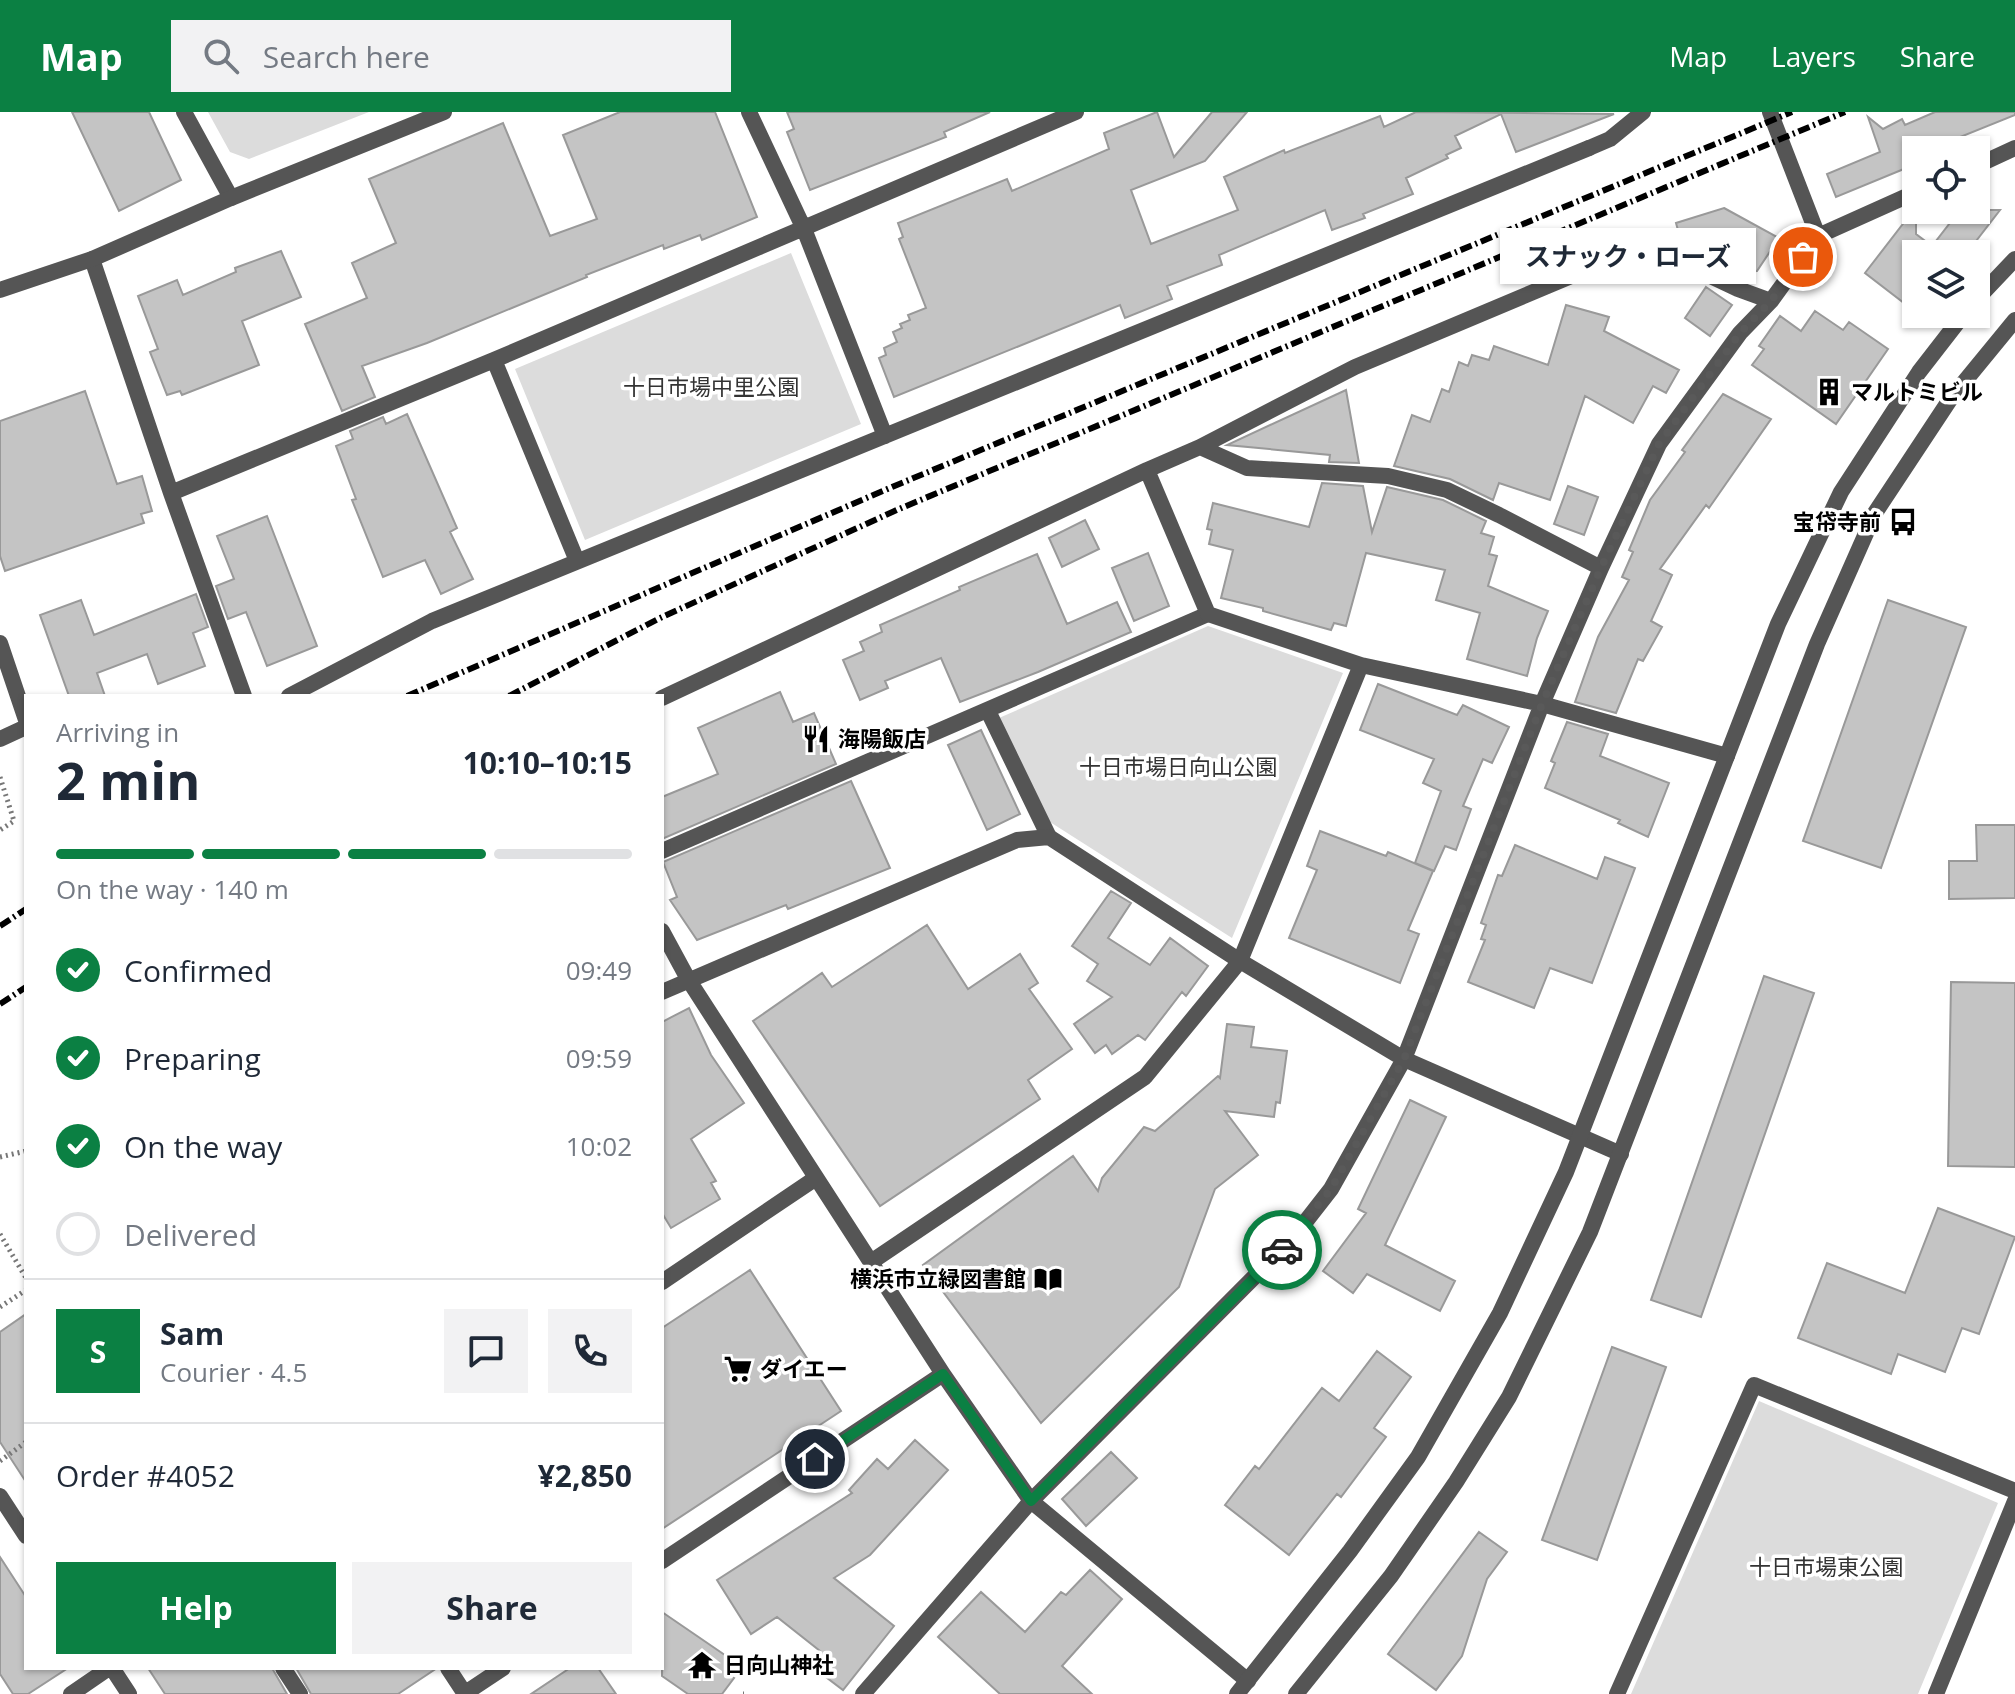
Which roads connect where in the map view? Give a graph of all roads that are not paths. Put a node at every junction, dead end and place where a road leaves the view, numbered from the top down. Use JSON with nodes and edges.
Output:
{"nodes":[{"id":1,"x":184,"y":112,"type":"edge"},
{"id":2,"x":444,"y":112,"type":"edge"},
{"id":3,"x":749,"y":112,"type":"edge"},
{"id":4,"x":1076,"y":112,"type":"edge"},
{"id":5,"x":1643,"y":112,"type":"edge"},
{"id":6,"x":1770,"y":112,"type":"edge"},
{"id":7,"x":2015,"y":148,"type":"edge"},
{"id":8,"x":1990,"y":160,"type":"edge"},
{"id":9,"x":231,"y":198,"type":"junction"},
{"id":10,"x":1902,"y":198,"type":"edge"},
{"id":11,"x":804,"y":229,"type":"junction"},
{"id":12,"x":1818,"y":236,"type":"junction"},
{"id":13,"x":92,"y":259,"type":"junction"},
{"id":14,"x":2015,"y":259,"type":"edge"},
{"id":15,"x":1990,"y":285,"type":"edge"},
{"id":16,"x":0,"y":290,"type":"edge"},
{"id":17,"x":1771,"y":301,"type":"junction"},
{"id":18,"x":2015,"y":320,"type":"edge"},
{"id":19,"x":1953,"y":328,"type":"edge"},
{"id":20,"x":494,"y":360,"type":"junction"},
{"id":21,"x":885,"y":436,"type":"junction"},
{"id":22,"x":1200,"y":447,"type":"junction"},
{"id":23,"x":1147,"y":470,"type":"junction"},
{"id":24,"x":171,"y":493,"type":"junction"},
{"id":25,"x":577,"y":561,"type":"junction"},
{"id":26,"x":1601,"y":568,"type":"junction"},
{"id":27,"x":1208,"y":614,"type":"junction"},
{"id":28,"x":0,"y":643,"type":"edge"},
{"id":29,"x":1361,"y":665,"type":"junction"},
{"id":30,"x":243,"y":694,"type":"edge"},
{"id":31,"x":293,"y":694,"type":"edge"},
{"id":32,"x":664,"y":697,"type":"edge"},
{"id":33,"x":1542,"y":704,"type":"junction"},
{"id":34,"x":988,"y":711,"type":"junction"},
{"id":35,"x":24,"y":714,"type":"edge"},
{"id":36,"x":24,"y":728,"type":"edge"},
{"id":37,"x":0,"y":739,"type":"edge"},
{"id":38,"x":1727,"y":756,"type":"junction"},
{"id":39,"x":1049,"y":837,"type":"junction"},
{"id":40,"x":664,"y":850,"type":"edge"},
{"id":41,"x":664,"y":935,"type":"edge"},
{"id":42,"x":1240,"y":961,"type":"junction"},
{"id":43,"x":688,"y":979,"type":"junction"},
{"id":44,"x":664,"y":991,"type":"edge"},
{"id":45,"x":1404,"y":1059,"type":"junction"},
{"id":46,"x":1580,"y":1137,"type":"junction"},
{"id":47,"x":1621,"y":1154,"type":"junction"},
{"id":48,"x":816,"y":1178,"type":"junction"},
{"id":49,"x":871,"y":1262,"type":"junction"},
{"id":50,"x":664,"y":1281,"type":"edge"},
{"id":51,"x":943,"y":1374,"type":"junction"},
{"id":52,"x":2015,"y":1491,"type":"edge"},
{"id":53,"x":0,"y":1496,"type":"edge"},
{"id":54,"x":1031,"y":1501,"type":"junction"},
{"id":55,"x":2015,"y":1501,"type":"edge"},
{"id":56,"x":24,"y":1533,"type":"edge"},
{"id":57,"x":664,"y":1560,"type":"edge"},
{"id":58,"x":108,"y":1670,"type":"edge"},
{"id":59,"x":112,"y":1670,"type":"edge"},
{"id":60,"x":284,"y":1670,"type":"edge"},
{"id":61,"x":449,"y":1670,"type":"edge"},
{"id":62,"x":500,"y":1670,"type":"edge"},
{"id":63,"x":1242,"y":1688,"type":"edge"},
{"id":64,"x":71,"y":1694,"type":"edge"},
{"id":65,"x":129,"y":1694,"type":"edge"},
{"id":66,"x":300,"y":1694,"type":"edge"},
{"id":67,"x":464,"y":1694,"type":"edge"},
{"id":68,"x":863,"y":1694,"type":"edge"},
{"id":69,"x":1296,"y":1694,"type":"edge"},
{"id":70,"x":1617,"y":1694,"type":"edge"},
{"id":71,"x":1936,"y":1694,"type":"edge"}],
"edges":[{"from":1,"to":9,"type":"street"},
{"from":2,"to":9,"type":"street"},
{"from":3,"to":11,"type":"street"},
{"from":4,"to":11,"type":"street"},
{"from":5,"to":21,"type":"street"},
{"from":6,"to":12,"type":"street"},
{"from":7,"to":8,"type":"street"},
{"from":9,"to":13,"type":"street"},
{"from":10,"to":12,"type":"street"},
{"from":11,"to":20,"type":"street"},
{"from":11,"to":21,"type":"street"},
{"from":12,"to":17,"type":"street"},
{"from":13,"to":16,"type":"street"},
{"from":13,"to":24,"type":"street"},
{"from":14,"to":15,"type":"street"},
{"from":17,"to":22,"type":"street"},
{"from":17,"to":26,"type":"street"},
{"from":18,"to":47,"type":"street"},
{"from":19,"to":38,"type":"street"},
{"from":20,"to":24,"type":"street"},
{"from":20,"to":25,"type":"street"},
{"from":21,"to":25,"type":"street"},
{"from":22,"to":23,"type":"street"},
{"from":22,"to":26,"type":"street"},
{"from":23,"to":27,"type":"street"},
{"from":23,"to":32,"type":"street"},
{"from":24,"to":30,"type":"street"},
{"from":25,"to":31,"type":"street"},
{"from":26,"to":33,"type":"street"},
{"from":27,"to":29,"type":"street"},
{"from":27,"to":34,"type":"street"},
{"from":28,"to":35,"type":"street"},
{"from":29,"to":33,"type":"street"},
{"from":29,"to":42,"type":"street"},
{"from":33,"to":38,"type":"street"},
{"from":33,"to":45,"type":"street"},
{"from":34,"to":39,"type":"street"},
{"from":34,"to":40,"type":"street"},
{"from":36,"to":37,"type":"street"},
{"from":38,"to":46,"type":"street"},
{"from":39,"to":42,"type":"street"},
{"from":39,"to":43,"type":"street"},
{"from":41,"to":43,"type":"street"},
{"from":42,"to":45,"type":"street"},
{"from":42,"to":49,"type":"street"},
{"from":43,"to":44,"type":"street"},
{"from":43,"to":48,"type":"street"},
{"from":45,"to":46,"type":"street"},
{"from":45,"to":54,"type":"street"},
{"from":46,"to":47,"type":"street"},
{"from":46,"to":63,"type":"street"},
{"from":47,"to":69,"type":"street"},
{"from":48,"to":49,"type":"street"},
{"from":48,"to":50,"type":"street"},
{"from":49,"to":51,"type":"street"},
{"from":51,"to":54,"type":"street"},
{"from":51,"to":57,"type":"street"},
{"from":52,"to":70,"type":"street"},
{"from":53,"to":56,"type":"street"},
{"from":54,"to":63,"type":"street"},
{"from":54,"to":68,"type":"street"},
{"from":55,"to":71,"type":"street"},
{"from":58,"to":64,"type":"street"},
{"from":59,"to":65,"type":"street"},
{"from":60,"to":66,"type":"street"},
{"from":61,"to":67,"type":"street"},
{"from":62,"to":67,"type":"street"}]}
